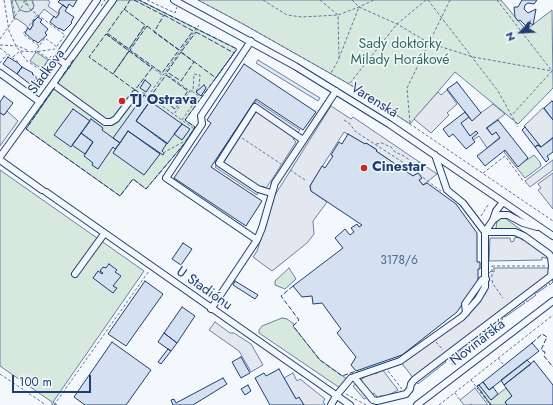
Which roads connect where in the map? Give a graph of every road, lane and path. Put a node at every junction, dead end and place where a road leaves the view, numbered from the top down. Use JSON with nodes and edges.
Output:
{"nodes":[{"id":1,"x":4,"y":0,"type":"edge"},
{"id":2,"x":12,"y":0,"type":"edge"},
{"id":3,"x":26,"y":0,"type":"edge"},
{"id":4,"x":97,"y":0,"type":"edge"},
{"id":5,"x":113,"y":0,"type":"edge"},
{"id":6,"x":147,"y":0,"type":"edge"},
{"id":7,"x":198,"y":0,"type":"edge"},
{"id":8,"x":263,"y":0,"type":"edge"},
{"id":9,"x":320,"y":0,"type":"edge"},
{"id":10,"x":352,"y":0,"type":"edge"},
{"id":11,"x":374,"y":0,"type":"edge"},
{"id":12,"x":427,"y":0,"type":"edge"},
{"id":13,"x":450,"y":0,"type":"edge"},
{"id":14,"x":497,"y":0,"type":"edge"},
{"id":15,"x":177,"y":1,"type":"edge"},
{"id":16,"x":24,"y":4,"type":"junction"},
{"id":17,"x":27,"y":4,"type":"junction"},
{"id":18,"x":93,"y":6,"type":"junction"},
{"id":19,"x":359,"y":7,"type":"junction"},
{"id":20,"x":104,"y":13,"type":"junction"},
{"id":21,"x":37,"y":15,"type":"junction"},
{"id":22,"x":338,"y":15,"type":"junction"},
{"id":23,"x":15,"y":16,"type":"junction"},
{"id":24,"x":441,"y":16,"type":"junction"},
{"id":25,"x":397,"y":24,"type":"junction"},
{"id":26,"x":199,"y":25,"type":"dead end"},
{"id":27,"x":9,"y":26,"type":"junction"},
{"id":28,"x":145,"y":26,"type":"dead end"},
{"id":29,"x":107,"y":34,"type":"dead end"},
{"id":30,"x":0,"y":39,"type":"edge"},
{"id":31,"x":251,"y":41,"type":"junction"},
{"id":32,"x":429,"y":43,"type":"junction"},
{"id":33,"x":0,"y":45,"type":"edge"},
{"id":34,"x":16,"y":46,"type":"junction"},
{"id":35,"x":39,"y":46,"type":"junction"},
{"id":36,"x":56,"y":46,"type":"junction"},
{"id":37,"x":0,"y":48,"type":"edge"},
{"id":38,"x":56,"y":49,"type":"junction"},
{"id":39,"x":129,"y":50,"type":"junction"},
{"id":40,"x":20,"y":51,"type":"junction"},
{"id":41,"x":36,"y":51,"type":"junction"},
{"id":42,"x":30,"y":52,"type":"junction"},
{"id":43,"x":7,"y":54,"type":"junction"},
{"id":44,"x":473,"y":57,"type":"junction"},
{"id":45,"x":12,"y":58,"type":"junction"},
{"id":46,"x":339,"y":59,"type":"junction"},
{"id":47,"x":49,"y":60,"type":"junction"},
{"id":48,"x":18,"y":62,"type":"dead end"},
{"id":49,"x":0,"y":63,"type":"edge"},
{"id":50,"x":66,"y":65,"type":"junction"},
{"id":51,"x":552,"y":70,"type":"edge"},
{"id":52,"x":41,"y":71,"type":"junction"},
{"id":53,"x":0,"y":73,"type":"edge"},
{"id":54,"x":164,"y":73,"type":"junction"},
{"id":55,"x":331,"y":74,"type":"junction"},
{"id":56,"x":163,"y":75,"type":"junction"},
{"id":57,"x":53,"y":84,"type":"junction"},
{"id":58,"x":349,"y":84,"type":"junction"},
{"id":59,"x":190,"y":91,"type":"junction"},
{"id":60,"x":193,"y":91,"type":"junction"},
{"id":61,"x":336,"y":91,"type":"junction"},
{"id":62,"x":195,"y":93,"type":"junction"},
{"id":63,"x":135,"y":94,"type":"joint"},
{"id":64,"x":148,"y":96,"type":"junction"},
{"id":65,"x":40,"y":102,"type":"junction"},
{"id":66,"x":173,"y":114,"type":"junction"},
{"id":67,"x":512,"y":115,"type":"junction"},
{"id":68,"x":182,"y":120,"type":"junction"},
{"id":69,"x":344,"y":120,"type":"dead end"},
{"id":70,"x":410,"y":124,"type":"junction"},
{"id":71,"x":518,"y":127,"type":"dead end"},
{"id":72,"x":193,"y":128,"type":"dead end"},
{"id":73,"x":237,"y":136,"type":"junction"},
{"id":74,"x":303,"y":140,"type":"junction"},
{"id":75,"x":183,"y":142,"type":"dead end"},
{"id":76,"x":376,"y":144,"type":"junction"},
{"id":77,"x":163,"y":153,"type":"dead end"},
{"id":78,"x":435,"y":155,"type":"junction"},
{"id":79,"x":405,"y":158,"type":"junction"},
{"id":80,"x":0,"y":159,"type":"edge"},
{"id":81,"x":419,"y":161,"type":"dead end"},
{"id":82,"x":402,"y":162,"type":"junction"},
{"id":83,"x":417,"y":166,"type":"junction"},
{"id":84,"x":285,"y":167,"type":"junction"},
{"id":85,"x":416,"y":171,"type":"junction"},
{"id":86,"x":482,"y":173,"type":"junction"},
{"id":87,"x":305,"y":180,"type":"dead end"},
{"id":88,"x":524,"y":182,"type":"dead end"},
{"id":89,"x":271,"y":193,"type":"junction"},
{"id":90,"x":445,"y":194,"type":"dead end"},
{"id":91,"x":503,"y":202,"type":"junction"},
{"id":92,"x":488,"y":205,"type":"dead end"},
{"id":93,"x":477,"y":220,"type":"junction"},
{"id":94,"x":493,"y":220,"type":"junction"},
{"id":95,"x":553,"y":222,"type":"edge"},
{"id":96,"x":545,"y":230,"type":"junction"},
{"id":97,"x":486,"y":232,"type":"junction"},
{"id":98,"x":104,"y":234,"type":"junction"},
{"id":99,"x":553,"y":237,"type":"edge"},
{"id":100,"x":256,"y":240,"type":"junction"},
{"id":101,"x":552,"y":266,"type":"edge"},
{"id":102,"x":151,"y":267,"type":"junction"},
{"id":103,"x":75,"y":274,"type":"dead end"},
{"id":104,"x":503,"y":298,"type":"dead end"},
{"id":105,"x":553,"y":300,"type":"edge"},
{"id":106,"x":211,"y":309,"type":"junction"},
{"id":107,"x":553,"y":315,"type":"edge"},
{"id":108,"x":433,"y":337,"type":"junction"},
{"id":109,"x":447,"y":355,"type":"junction"},
{"id":110,"x":498,"y":358,"type":"junction"},
{"id":111,"x":453,"y":365,"type":"dead end"},
{"id":112,"x":504,"y":365,"type":"dead end"},
{"id":113,"x":384,"y":366,"type":"junction"},
{"id":114,"x":0,"y":374,"type":"edge"},
{"id":115,"x":354,"y":377,"type":"junction"},
{"id":116,"x":471,"y":380,"type":"junction"},
{"id":117,"x":454,"y":393,"type":"junction"},
{"id":118,"x":406,"y":394,"type":"junction"},
{"id":119,"x":336,"y":396,"type":"junction"},
{"id":120,"x":460,"y":400,"type":"dead end"},
{"id":121,"x":46,"y":405,"type":"edge"},
{"id":122,"x":54,"y":405,"type":"edge"},
{"id":123,"x":331,"y":405,"type":"edge"},
{"id":124,"x":350,"y":405,"type":"edge"},
{"id":125,"x":417,"y":405,"type":"edge"},
{"id":126,"x":439,"y":405,"type":"edge"},
{"id":127,"x":490,"y":405,"type":"edge"}],
"edges":[{"from":1,"to":27,"type":"path"},
{"from":2,"to":23,"type":"path"},
{"from":3,"to":16,"type":"path"},
{"from":3,"to":17,"type":"path"},
{"from":4,"to":18,"type":"street"},
{"from":5,"to":20,"type":"street","name":"Sládkova"},
{"from":6,"to":15,"type":"path"},
{"from":7,"to":55,"type":"path"},
{"from":8,"to":22,"type":"path"},
{"from":9,"to":22,"type":"path"},
{"from":10,"to":19,"type":"path"},
{"from":11,"to":19,"type":"path"},
{"from":12,"to":24,"type":"path"},
{"from":12,"to":25,"type":"path"},
{"from":13,"to":24,"type":"path"},
{"from":14,"to":51,"type":"path"},
{"from":15,"to":31,"type":"street","name":"Varenská"},
{"from":16,"to":17,"type":"path"},
{"from":16,"to":23,"type":"path"},
{"from":17,"to":21,"type":"path"},
{"from":18,"to":20,"type":"street"},
{"from":18,"to":50,"type":"street"},
{"from":19,"to":22,"type":"path"},
{"from":19,"to":25,"type":"path"},
{"from":19,"to":46,"type":"path"},
{"from":20,"to":50,"type":"street","name":"Sládkova"},
{"from":21,"to":35,"type":"path"},
{"from":21,"to":36,"type":"path"},
{"from":22,"to":46,"type":"path"},
{"from":23,"to":27,"type":"path"},
{"from":24,"to":32,"type":"path"},
{"from":24,"to":44,"type":"path"},
{"from":25,"to":32,"type":"path"},
{"from":25,"to":58,"type":"path"},
{"from":26,"to":54,"type":"path"},
{"from":27,"to":30,"type":"path"},
{"from":27,"to":34,"type":"path"},
{"from":28,"to":39,"type":"path"},
{"from":29,"to":39,"type":"path"},
{"from":31,"to":61,"type":"street","name":"Varenská"},
{"from":31,"to":100,"type":"street"},
{"from":32,"to":44,"type":"path"},
{"from":32,"to":70,"type":"path"},
{"from":33,"to":34,"type":"path"},
{"from":34,"to":40,"type":"path"},
{"from":34,"to":42,"type":"path"},
{"from":35,"to":36,"type":"path"},
{"from":35,"to":41,"type":"path"},
{"from":36,"to":38,"type":"path"},
{"from":37,"to":43,"type":"path"},
{"from":38,"to":41,"type":"path"},
{"from":38,"to":47,"type":"path"},
{"from":39,"to":56,"type":"path"},
{"from":40,"to":42,"type":"path"},
{"from":40,"to":45,"type":"path"},
{"from":40,"to":52,"type":"path"},
{"from":41,"to":42,"type":"path"},
{"from":41,"to":47,"type":"path"},
{"from":43,"to":45,"type":"path"},
{"from":43,"to":49,"type":"path"},
{"from":44,"to":51,"type":"path"},
{"from":44,"to":67,"type":"path"},
{"from":45,"to":48,"type":"path"},
{"from":46,"to":55,"type":"path"},
{"from":47,"to":52,"type":"path"},
{"from":47,"to":52,"type":"path"},
{"from":50,"to":57,"type":"street","name":"Sládkova"},
{"from":51,"to":67,"type":"path"},
{"from":53,"to":65,"type":"street"},
{"from":54,"to":56,"type":"path"},
{"from":54,"to":59,"type":"path"},
{"from":55,"to":58,"type":"path"},
{"from":56,"to":64,"type":"path"},
{"from":57,"to":63,"type":"street"},
{"from":57,"to":65,"type":"street","name":"Sládkova"},
{"from":58,"to":70,"type":"path"},
{"from":59,"to":60,"type":"path"},
{"from":59,"to":66,"type":"path"},
{"from":60,"to":62,"type":"path"},
{"from":60,"to":62,"type":"path"},
{"from":61,"to":74,"type":"street"},
{"from":61,"to":78,"type":"street","name":"Varenská"},
{"from":62,"to":68,"type":"path"},
{"from":63,"to":64,"type":"path"},
{"from":64,"to":66,"type":"path"},
{"from":65,"to":80,"type":"street","name":"Sládkova"},
{"from":66,"to":68,"type":"path"},
{"from":67,"to":71,"type":"path"},
{"from":68,"to":72,"type":"path"},
{"from":69,"to":76,"type":"path"},
{"from":70,"to":86,"type":"path"},
{"from":73,"to":74,"type":"street"},
{"from":73,"to":84,"type":"path"},
{"from":73,"to":89,"type":"street"},
{"from":74,"to":84,"type":"street"},
{"from":75,"to":77,"type":"path"},
{"from":76,"to":79,"type":"path"},
{"from":76,"to":82,"type":"path"},
{"from":78,"to":91,"type":"street","name":"Varenská"},
{"from":78,"to":93,"type":"street"},
{"from":79,"to":82,"type":"path"},
{"from":79,"to":83,"type":"path"},
{"from":80,"to":98,"type":"street","name":"U Stadiónu"},
{"from":81,"to":83,"type":"path"},
{"from":82,"to":85,"type":"path"},
{"from":83,"to":85,"type":"path"},
{"from":84,"to":87,"type":"path"},
{"from":84,"to":89,"type":"street"},
{"from":85,"to":90,"type":"path"},
{"from":86,"to":88,"type":"path"},
{"from":86,"to":95,"type":"path"},
{"from":89,"to":100,"type":"street"},
{"from":91,"to":94,"type":"street"},
{"from":91,"to":96,"type":"street","name":"Varenská"},
{"from":92,"to":93,"type":"path"},
{"from":93,"to":97,"type":"street"},
{"from":94,"to":96,"type":"street"},
{"from":94,"to":97,"type":"street"},
{"from":96,"to":99,"type":"street"},
{"from":97,"to":101,"type":"street"},
{"from":97,"to":108,"type":"street"},
{"from":98,"to":102,"type":"street","name":"U Stadiónu"},
{"from":98,"to":103,"type":"street"},
{"from":100,"to":106,"type":"street"},
{"from":101,"to":104,"type":"path"},
{"from":101,"to":109,"type":"street"},
{"from":102,"to":106,"type":"street","name":"U Stadiónu"},
{"from":102,"to":122,"type":"path"},
{"from":105,"to":125,"type":"street","name":"Novinářská"},
{"from":106,"to":119,"type":"street","name":"U Stadiónu"},
{"from":107,"to":110,"type":"path"},
{"from":108,"to":109,"type":"path"},
{"from":108,"to":113,"type":"street"},
{"from":109,"to":111,"type":"path"},
{"from":109,"to":118,"type":"street"},
{"from":110,"to":112,"type":"path"},
{"from":110,"to":116,"type":"path"},
{"from":113,"to":115,"type":"street"},
{"from":113,"to":118,"type":"path"},
{"from":114,"to":121,"type":"path"},
{"from":115,"to":118,"type":"street"},
{"from":115,"to":119,"type":"street"},
{"from":116,"to":117,"type":"path"},
{"from":116,"to":127,"type":"path"},
{"from":117,"to":120,"type":"path"},
{"from":117,"to":126,"type":"path"},
{"from":119,"to":123,"type":"street"},
{"from":119,"to":124,"type":"street","name":"U Stadiónu"}]}
